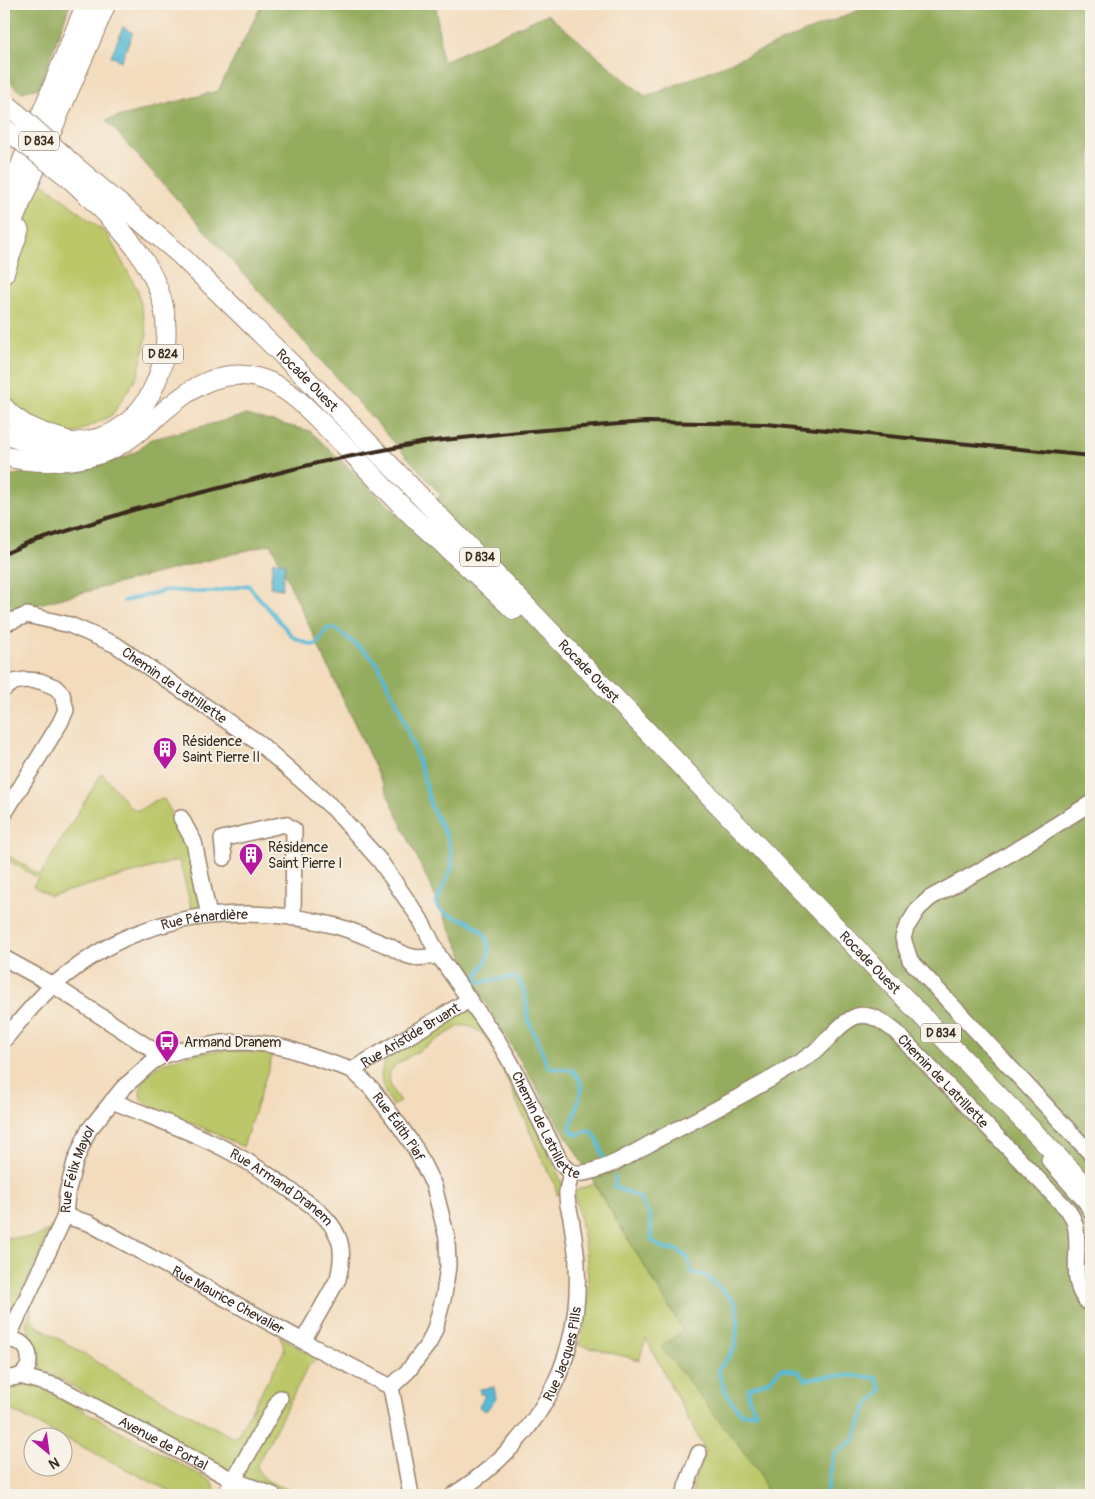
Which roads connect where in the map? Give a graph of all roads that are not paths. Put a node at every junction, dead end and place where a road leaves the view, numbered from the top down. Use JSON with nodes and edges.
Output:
{"nodes":[{"id":1,"x":86,"y":4,"type":"edge"},
{"id":2,"x":106,"y":4,"type":"edge"},
{"id":3,"x":5,"y":107,"type":"edge"},
{"id":4,"x":4,"y":128,"type":"edge"},
{"id":5,"x":72,"y":172,"type":"junction"},
{"id":6,"x":31,"y":178,"type":"junction"},
{"id":7,"x":4,"y":206,"type":"edge"},
{"id":8,"x":4,"y":242,"type":"edge"},
{"id":9,"x":4,"y":274,"type":"edge"},
{"id":10,"x":4,"y":407,"type":"edge"},
{"id":11,"x":4,"y":433,"type":"edge"},
{"id":12,"x":74,"y":442,"type":"junction"},
{"id":13,"x":4,"y":456,"type":"edge"},
{"id":14,"x":4,"y":624,"type":"edge"},
{"id":15,"x":4,"y":689,"type":"edge"},
{"id":16,"x":1091,"y":803,"type":"edge"},
{"id":17,"x":4,"y":814,"type":"edge"},
{"id":18,"x":181,"y":818,"type":"dead end"},
{"id":19,"x":224,"y":858,"type":"dead end"},
{"id":20,"x":209,"y":916,"type":"junction"},
{"id":21,"x":293,"y":918,"type":"junction"},
{"id":22,"x":439,"y":956,"type":"junction"},
{"id":23,"x":4,"y":958,"type":"edge"},
{"id":24,"x":872,"y":962,"type":"junction"},
{"id":25,"x":53,"y":985,"type":"junction"},
{"id":26,"x":469,"y":1000,"type":"junction"},
{"id":27,"x":4,"y":1040,"type":"edge"},
{"id":28,"x":162,"y":1056,"type":"junction"},
{"id":29,"x":352,"y":1070,"type":"junction"},
{"id":30,"x":112,"y":1101,"type":"junction"},
{"id":31,"x":1009,"y":1104,"type":"junction"},
{"id":32,"x":1091,"y":1154,"type":"edge"},
{"id":33,"x":572,"y":1173,"type":"junction"},
{"id":34,"x":1091,"y":1191,"type":"edge"},
{"id":35,"x":1091,"y":1211,"type":"edge"},
{"id":36,"x":65,"y":1216,"type":"junction"},
{"id":37,"x":1091,"y":1305,"type":"edge"},
{"id":38,"x":22,"y":1306,"type":"junction"},
{"id":39,"x":5,"y":1340,"type":"edge"},
{"id":40,"x":303,"y":1341,"type":"junction"},
{"id":41,"x":24,"y":1345,"type":"junction"},
{"id":42,"x":30,"y":1361,"type":"junction"},
{"id":43,"x":8,"y":1378,"type":"edge"},
{"id":44,"x":56,"y":1386,"type":"junction"},
{"id":45,"x":391,"y":1386,"type":"junction"},
{"id":46,"x":280,"y":1398,"type":"dead end"},
{"id":47,"x":699,"y":1453,"type":"dead end"},
{"id":48,"x":233,"y":1480,"type":"junction"},
{"id":49,"x":224,"y":1495,"type":"edge"},
{"id":50,"x":273,"y":1495,"type":"edge"},
{"id":51,"x":411,"y":1495,"type":"edge"},
{"id":52,"x":453,"y":1495,"type":"edge"},
{"id":53,"x":685,"y":1495,"type":"edge"}],
"edges":[{"from":1,"to":7,"type":"main road"},
{"from":2,"to":6,"type":"main road"},
{"from":3,"to":5,"type":"main road","number":"D 834","bridge":true},
{"from":4,"to":5,"type":"main road","number":"D 824","bridge":true},
{"from":5,"to":12,"type":"main road","number":"D 824"},
{"from":5,"to":24,"type":"main road","name":"Rocade Ouest","number":"D 834"},
{"from":6,"to":8,"type":"main road"},
{"from":6,"to":9,"type":"main road"},
{"from":10,"to":12,"type":"main road","number":"D 824"},
{"from":11,"to":12,"type":"main road","number":"D 824"},
{"from":13,"to":24,"type":"main road"},
{"from":14,"to":22,"type":"street","name":"Chemin de Latrillette"},
{"from":15,"to":17,"type":"street"},
{"from":16,"to":32,"type":"street"},
{"from":18,"to":20,"type":"street"},
{"from":19,"to":21,"type":"street"},
{"from":20,"to":21,"type":"street","name":"Rue Pénardière"},
{"from":20,"to":25,"type":"street","name":"Rue Pénardière"},
{"from":21,"to":22,"type":"street","name":"Rue Pénardière"},
{"from":22,"to":26,"type":"street","name":"Chemin de Latrillette"},
{"from":23,"to":25,"type":"street"},
{"from":24,"to":31,"type":"main road","name":"Rocade Ouest","number":"D 834"},
{"from":25,"to":27,"type":"street","name":"Rue Pénardière"},
{"from":25,"to":28,"type":"street"},
{"from":26,"to":29,"type":"street","name":"Rue Aristide Bruant"},
{"from":26,"to":33,"type":"street","name":"Chemin de Latrillette"},
{"from":28,"to":29,"type":"street","name":"Rue Édith Piaf"},
{"from":28,"to":30,"type":"street","name":"Rue Félix Mayol"},
{"from":29,"to":45,"type":"street","name":"Rue Édith Piaf"},
{"from":30,"to":36,"type":"street","name":"Rue Félix Mayol"},
{"from":30,"to":40,"type":"street","name":"Rue Armand Dranem"},
{"from":31,"to":34,"type":"main road","name":"Rocade Ouest","number":"D 834"},
{"from":31,"to":35,"type":"street"},
{"from":33,"to":37,"type":"street","name":"Chemin de Latrillette"},
{"from":33,"to":52,"type":"street","name":"Rue Jacques Pills"},
{"from":36,"to":38,"type":"street","name":"Rue Félix Mayol"},
{"from":36,"to":40,"type":"street","name":"Rue Maurice Chevalier"},
{"from":38,"to":39,"type":"street","name":"Rue Félix Mayol"},
{"from":38,"to":41,"type":"street","name":"Rue Félix Mayol"},
{"from":39,"to":41,"type":"street"},
{"from":40,"to":45,"type":"street","name":"Rue Maurice Chevalier"},
{"from":41,"to":42,"type":"street","name":"Rue Félix Mayol"},
{"from":42,"to":43,"type":"street"},
{"from":42,"to":44,"type":"street","name":"Avenue de Portal"},
{"from":43,"to":44,"type":"street","name":"Avenue de Portal"},
{"from":44,"to":48,"type":"street","name":"Avenue de Portal"},
{"from":45,"to":51,"type":"street"},
{"from":46,"to":48,"type":"street"},
{"from":47,"to":53,"type":"street"},
{"from":48,"to":49,"type":"street"},
{"from":48,"to":50,"type":"street","name":"Avenue de Portal"}]}
